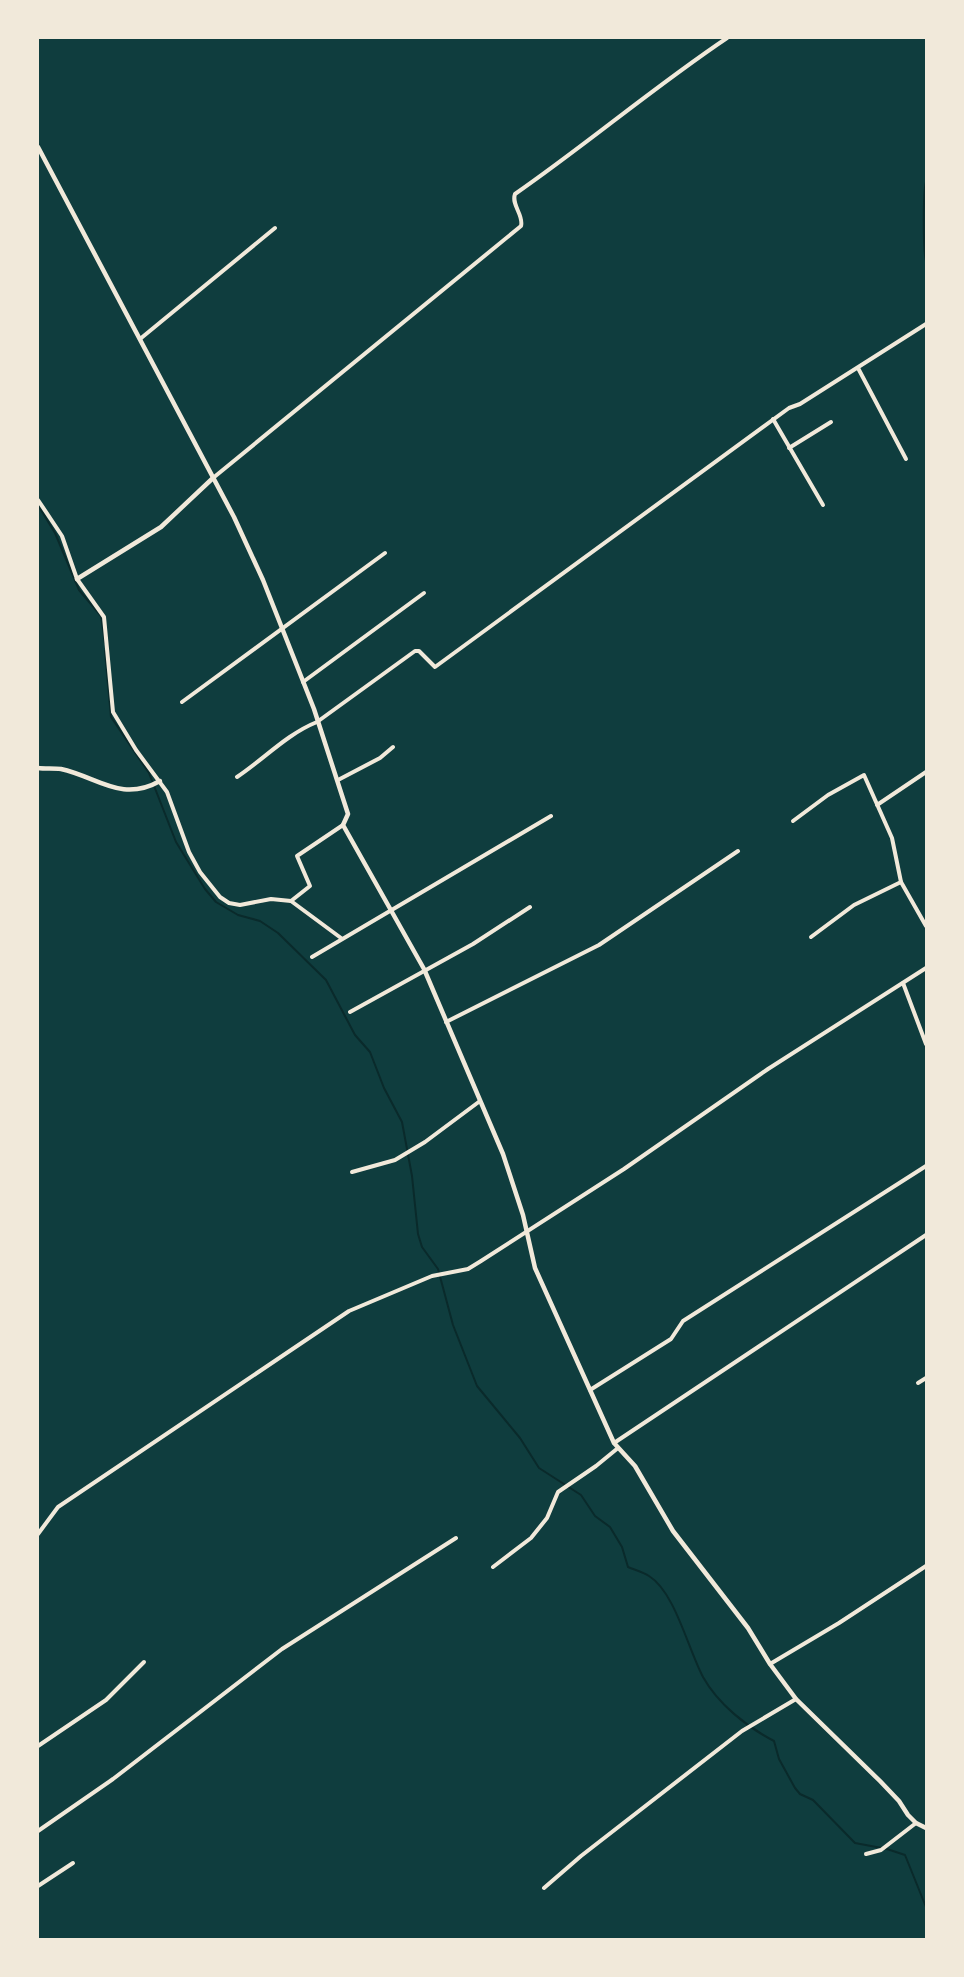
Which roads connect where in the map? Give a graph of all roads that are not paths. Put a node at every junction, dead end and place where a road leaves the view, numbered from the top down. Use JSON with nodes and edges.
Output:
{"nodes":[{"id":1,"x":727,"y":38,"type":"edge"},
{"id":2,"x":38,"y":147,"type":"edge"},
{"id":3,"x":275,"y":228,"type":"dead end"},
{"id":4,"x":927,"y":324,"type":"edge"},
{"id":5,"x":140,"y":339,"type":"junction"},
{"id":6,"x":858,"y":368,"type":"junction"},
{"id":7,"x":773,"y":419,"type":"junction"},
{"id":8,"x":831,"y":422,"type":"dead end"},
{"id":9,"x":789,"y":448,"type":"junction"},
{"id":10,"x":906,"y":459,"type":"dead end"},
{"id":11,"x":213,"y":478,"type":"junction"},
{"id":12,"x":38,"y":500,"type":"edge"},
{"id":13,"x":824,"y":505,"type":"dead end"},
{"id":14,"x":385,"y":554,"type":"dead end"},
{"id":15,"x":77,"y":579,"type":"junction"},
{"id":16,"x":424,"y":593,"type":"dead end"},
{"id":17,"x":282,"y":631,"type":"junction"},
{"id":18,"x":303,"y":682,"type":"junction"},
{"id":19,"x":182,"y":702,"type":"dead end"},
{"id":20,"x":317,"y":722,"type":"junction"},
{"id":21,"x":393,"y":747,"type":"dead end"},
{"id":22,"x":38,"y":768,"type":"edge"},
{"id":23,"x":927,"y":772,"type":"edge"},
{"id":24,"x":237,"y":777,"type":"dead end"},
{"id":25,"x":338,"y":780,"type":"junction"},
{"id":26,"x":160,"y":781,"type":"junction"},
{"id":27,"x":877,"y":805,"type":"junction"},
{"id":28,"x":551,"y":816,"type":"dead end"},
{"id":29,"x":793,"y":821,"type":"dead end"},
{"id":30,"x":343,"y":825,"type":"junction"},
{"id":31,"x":738,"y":851,"type":"dead end"},
{"id":32,"x":900,"y":882,"type":"junction"},
{"id":33,"x":291,"y":901,"type":"junction"},
{"id":34,"x":530,"y":906,"type":"dead end"},
{"id":35,"x":392,"y":911,"type":"junction"},
{"id":36,"x":927,"y":926,"type":"edge"},
{"id":37,"x":811,"y":937,"type":"dead end"},
{"id":38,"x":341,"y":938,"type":"junction"},
{"id":39,"x":312,"y":957,"type":"dead end"},
{"id":40,"x":927,"y":968,"type":"edge"},
{"id":41,"x":424,"y":969,"type":"junction"},
{"id":42,"x":903,"y":983,"type":"junction"},
{"id":43,"x":350,"y":1011,"type":"dead end"},
{"id":44,"x":446,"y":1022,"type":"junction"},
{"id":45,"x":927,"y":1044,"type":"edge"},
{"id":46,"x":480,"y":1101,"type":"junction"},
{"id":47,"x":927,"y":1166,"type":"edge"},
{"id":48,"x":352,"y":1172,"type":"dead end"},
{"id":49,"x":525,"y":1234,"type":"junction"},
{"id":50,"x":927,"y":1235,"type":"edge"},
{"id":51,"x":927,"y":1378,"type":"edge"},
{"id":52,"x":918,"y":1383,"type":"dead end"},
{"id":53,"x":590,"y":1390,"type":"junction"},
{"id":54,"x":616,"y":1445,"type":"junction"},
{"id":55,"x":38,"y":1534,"type":"edge"},
{"id":56,"x":456,"y":1538,"type":"dead end"},
{"id":57,"x":927,"y":1566,"type":"edge"},
{"id":58,"x":493,"y":1567,"type":"dead end"},
{"id":59,"x":144,"y":1662,"type":"dead end"},
{"id":60,"x":770,"y":1664,"type":"junction"},
{"id":61,"x":796,"y":1699,"type":"junction"},
{"id":62,"x":38,"y":1746,"type":"edge"},
{"id":63,"x":916,"y":1824,"type":"junction"},
{"id":64,"x":927,"y":1828,"type":"edge"},
{"id":65,"x":38,"y":1831,"type":"edge"},
{"id":66,"x":866,"y":1854,"type":"dead end"},
{"id":67,"x":73,"y":1863,"type":"dead end"},
{"id":68,"x":38,"y":1886,"type":"edge"},
{"id":69,"x":544,"y":1888,"type":"dead end"}],
"edges":[{"from":1,"to":11,"type":"street"},
{"from":2,"to":5,"type":"street"},
{"from":3,"to":5,"type":"street"},
{"from":4,"to":6,"type":"street"},
{"from":5,"to":11,"type":"street"},
{"from":6,"to":7,"type":"street"},
{"from":6,"to":10,"type":"street"},
{"from":7,"to":9,"type":"street"},
{"from":7,"to":20,"type":"street"},
{"from":8,"to":9,"type":"street"},
{"from":9,"to":13,"type":"street"},
{"from":11,"to":15,"type":"street"},
{"from":11,"to":17,"type":"street"},
{"from":12,"to":15,"type":"street"},
{"from":14,"to":17,"type":"street"},
{"from":15,"to":26,"type":"street"},
{"from":16,"to":18,"type":"street"},
{"from":17,"to":18,"type":"street"},
{"from":17,"to":19,"type":"street"},
{"from":18,"to":20,"type":"street"},
{"from":20,"to":24,"type":"street"},
{"from":20,"to":25,"type":"street"},
{"from":21,"to":25,"type":"street"},
{"from":22,"to":26,"type":"street"},
{"from":23,"to":27,"type":"street"},
{"from":25,"to":30,"type":"street"},
{"from":26,"to":33,"type":"street"},
{"from":27,"to":29,"type":"street"},
{"from":27,"to":32,"type":"street"},
{"from":28,"to":35,"type":"street"},
{"from":30,"to":33,"type":"street"},
{"from":30,"to":35,"type":"street"},
{"from":31,"to":44,"type":"street"},
{"from":32,"to":36,"type":"street"},
{"from":32,"to":37,"type":"street"},
{"from":33,"to":38,"type":"street"},
{"from":34,"to":41,"type":"street"},
{"from":35,"to":38,"type":"street"},
{"from":35,"to":41,"type":"street"},
{"from":38,"to":39,"type":"street"},
{"from":40,"to":42,"type":"street"},
{"from":41,"to":43,"type":"street"},
{"from":41,"to":44,"type":"street"},
{"from":42,"to":45,"type":"street"},
{"from":42,"to":49,"type":"street"},
{"from":44,"to":46,"type":"street"},
{"from":46,"to":48,"type":"street"},
{"from":46,"to":49,"type":"street"},
{"from":47,"to":53,"type":"street"},
{"from":49,"to":53,"type":"street"},
{"from":49,"to":55,"type":"street"},
{"from":50,"to":54,"type":"street"},
{"from":51,"to":52,"type":"street"},
{"from":53,"to":54,"type":"street"},
{"from":54,"to":58,"type":"street"},
{"from":54,"to":60,"type":"street"},
{"from":56,"to":65,"type":"street"},
{"from":57,"to":60,"type":"street"},
{"from":59,"to":62,"type":"street"},
{"from":60,"to":61,"type":"street"},
{"from":61,"to":63,"type":"street"},
{"from":61,"to":69,"type":"street"},
{"from":63,"to":64,"type":"street"},
{"from":63,"to":66,"type":"street"},
{"from":67,"to":68,"type":"street"}]}
